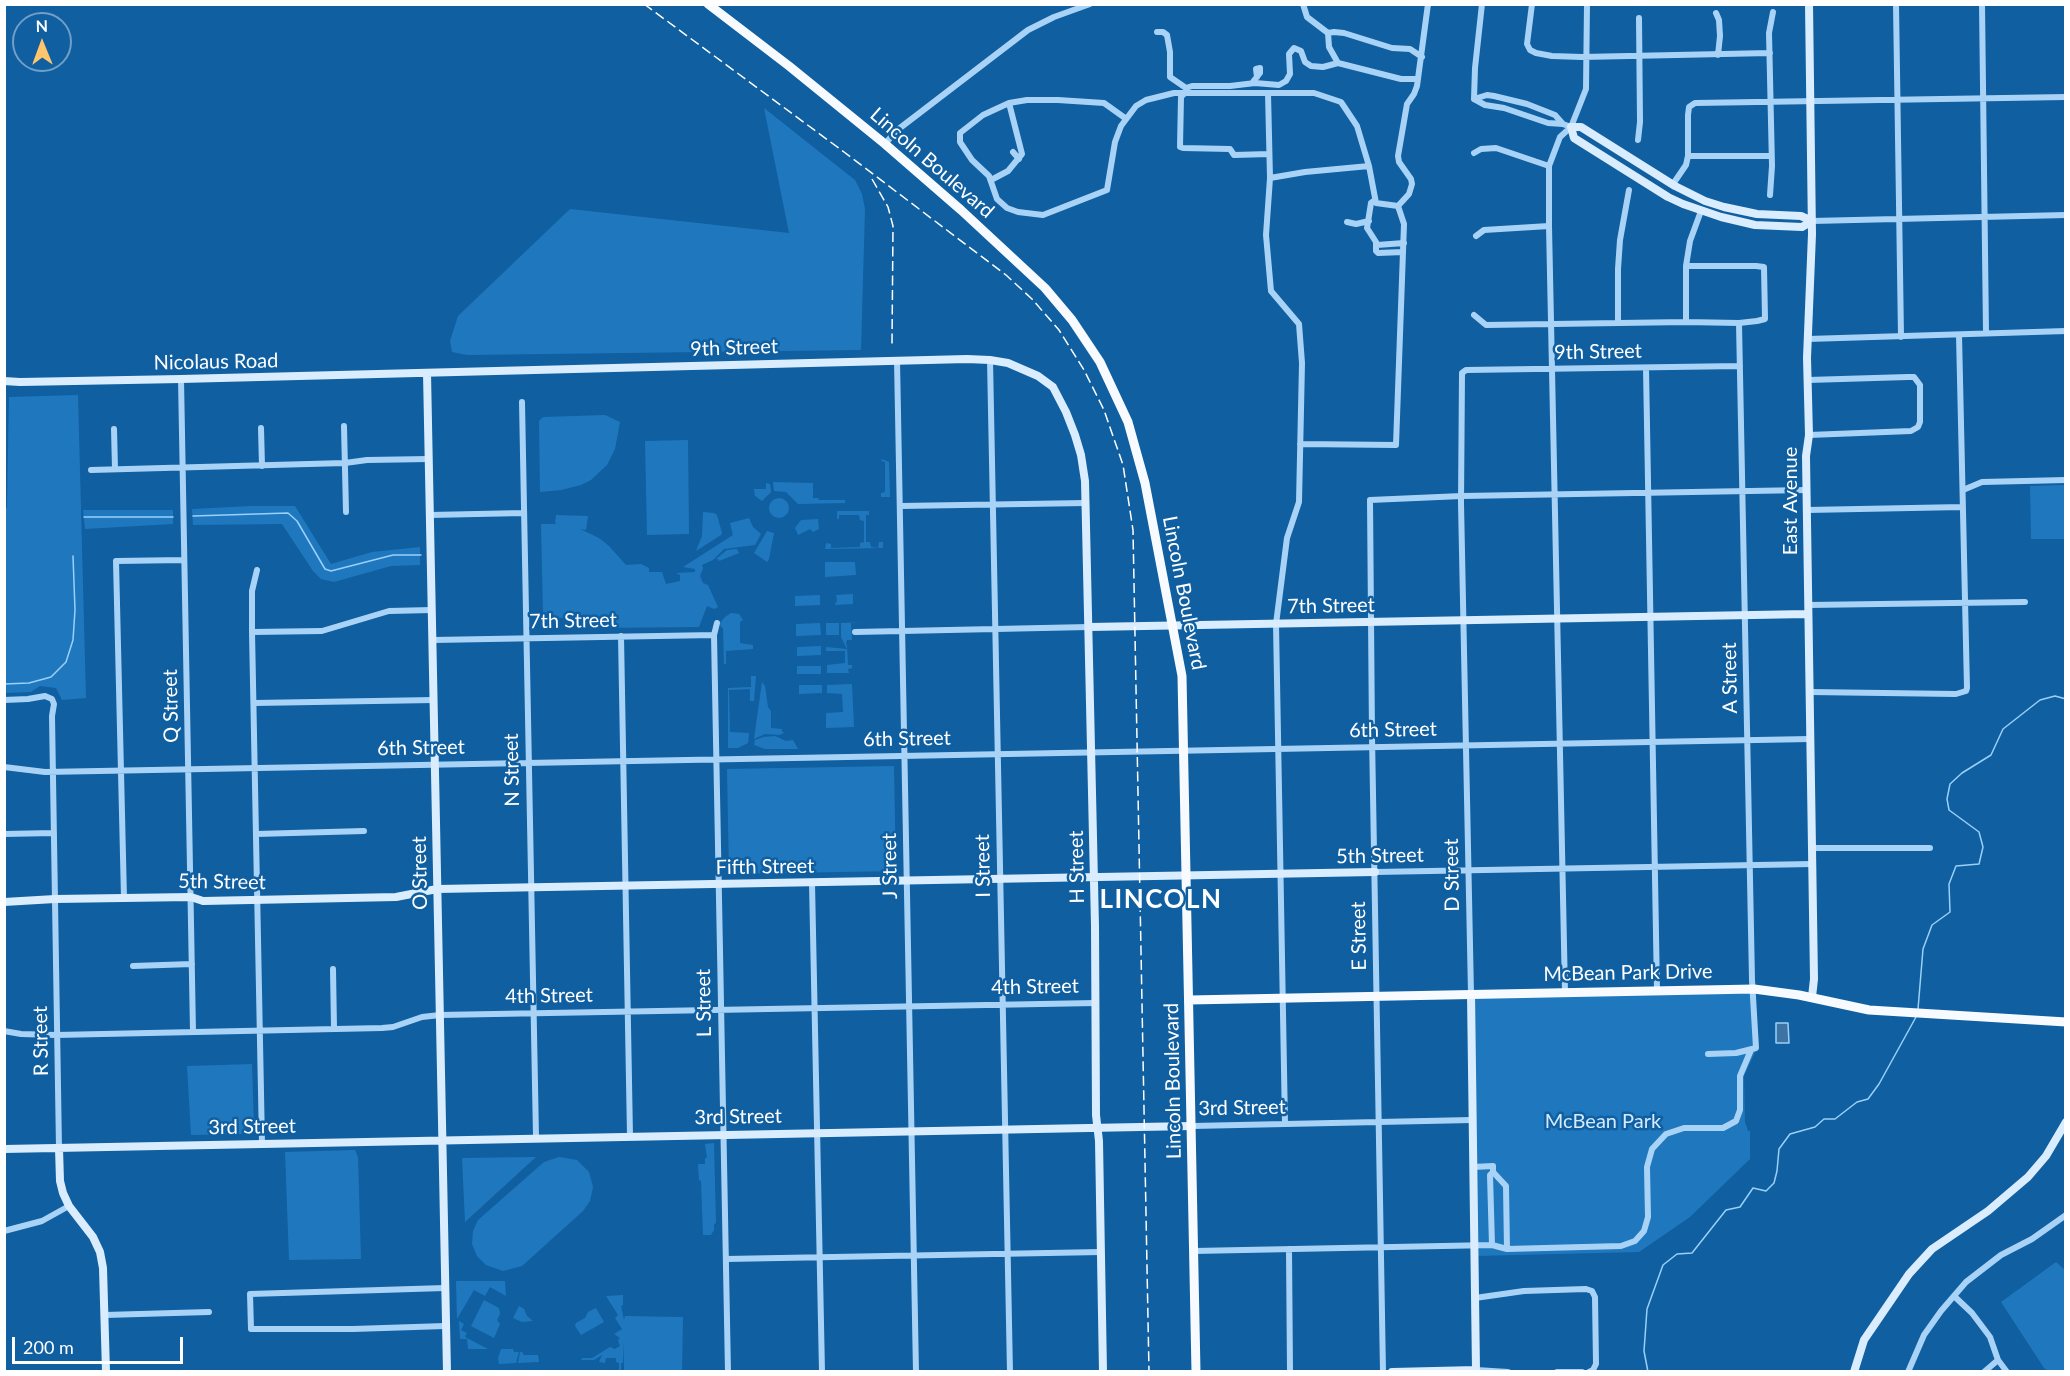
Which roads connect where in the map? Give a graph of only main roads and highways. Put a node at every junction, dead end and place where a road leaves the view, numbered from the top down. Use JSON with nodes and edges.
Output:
{"nodes":[{"id":1,"x":708,"y":4,"type":"edge"},
{"id":2,"x":1189,"y":1000,"type":"junction"},
{"id":3,"x":2066,"y":1022,"type":"edge"},
{"id":4,"x":1196,"y":1371,"type":"edge"}],
"edges":[{"from":1,"to":2,"type":"main road","name":"Lincoln Boulevard"},
{"from":2,"to":3,"type":"main road","name":"McBean Park Drive"},
{"from":2,"to":4,"type":"main road","name":"Lincoln Boulevard"}]}
